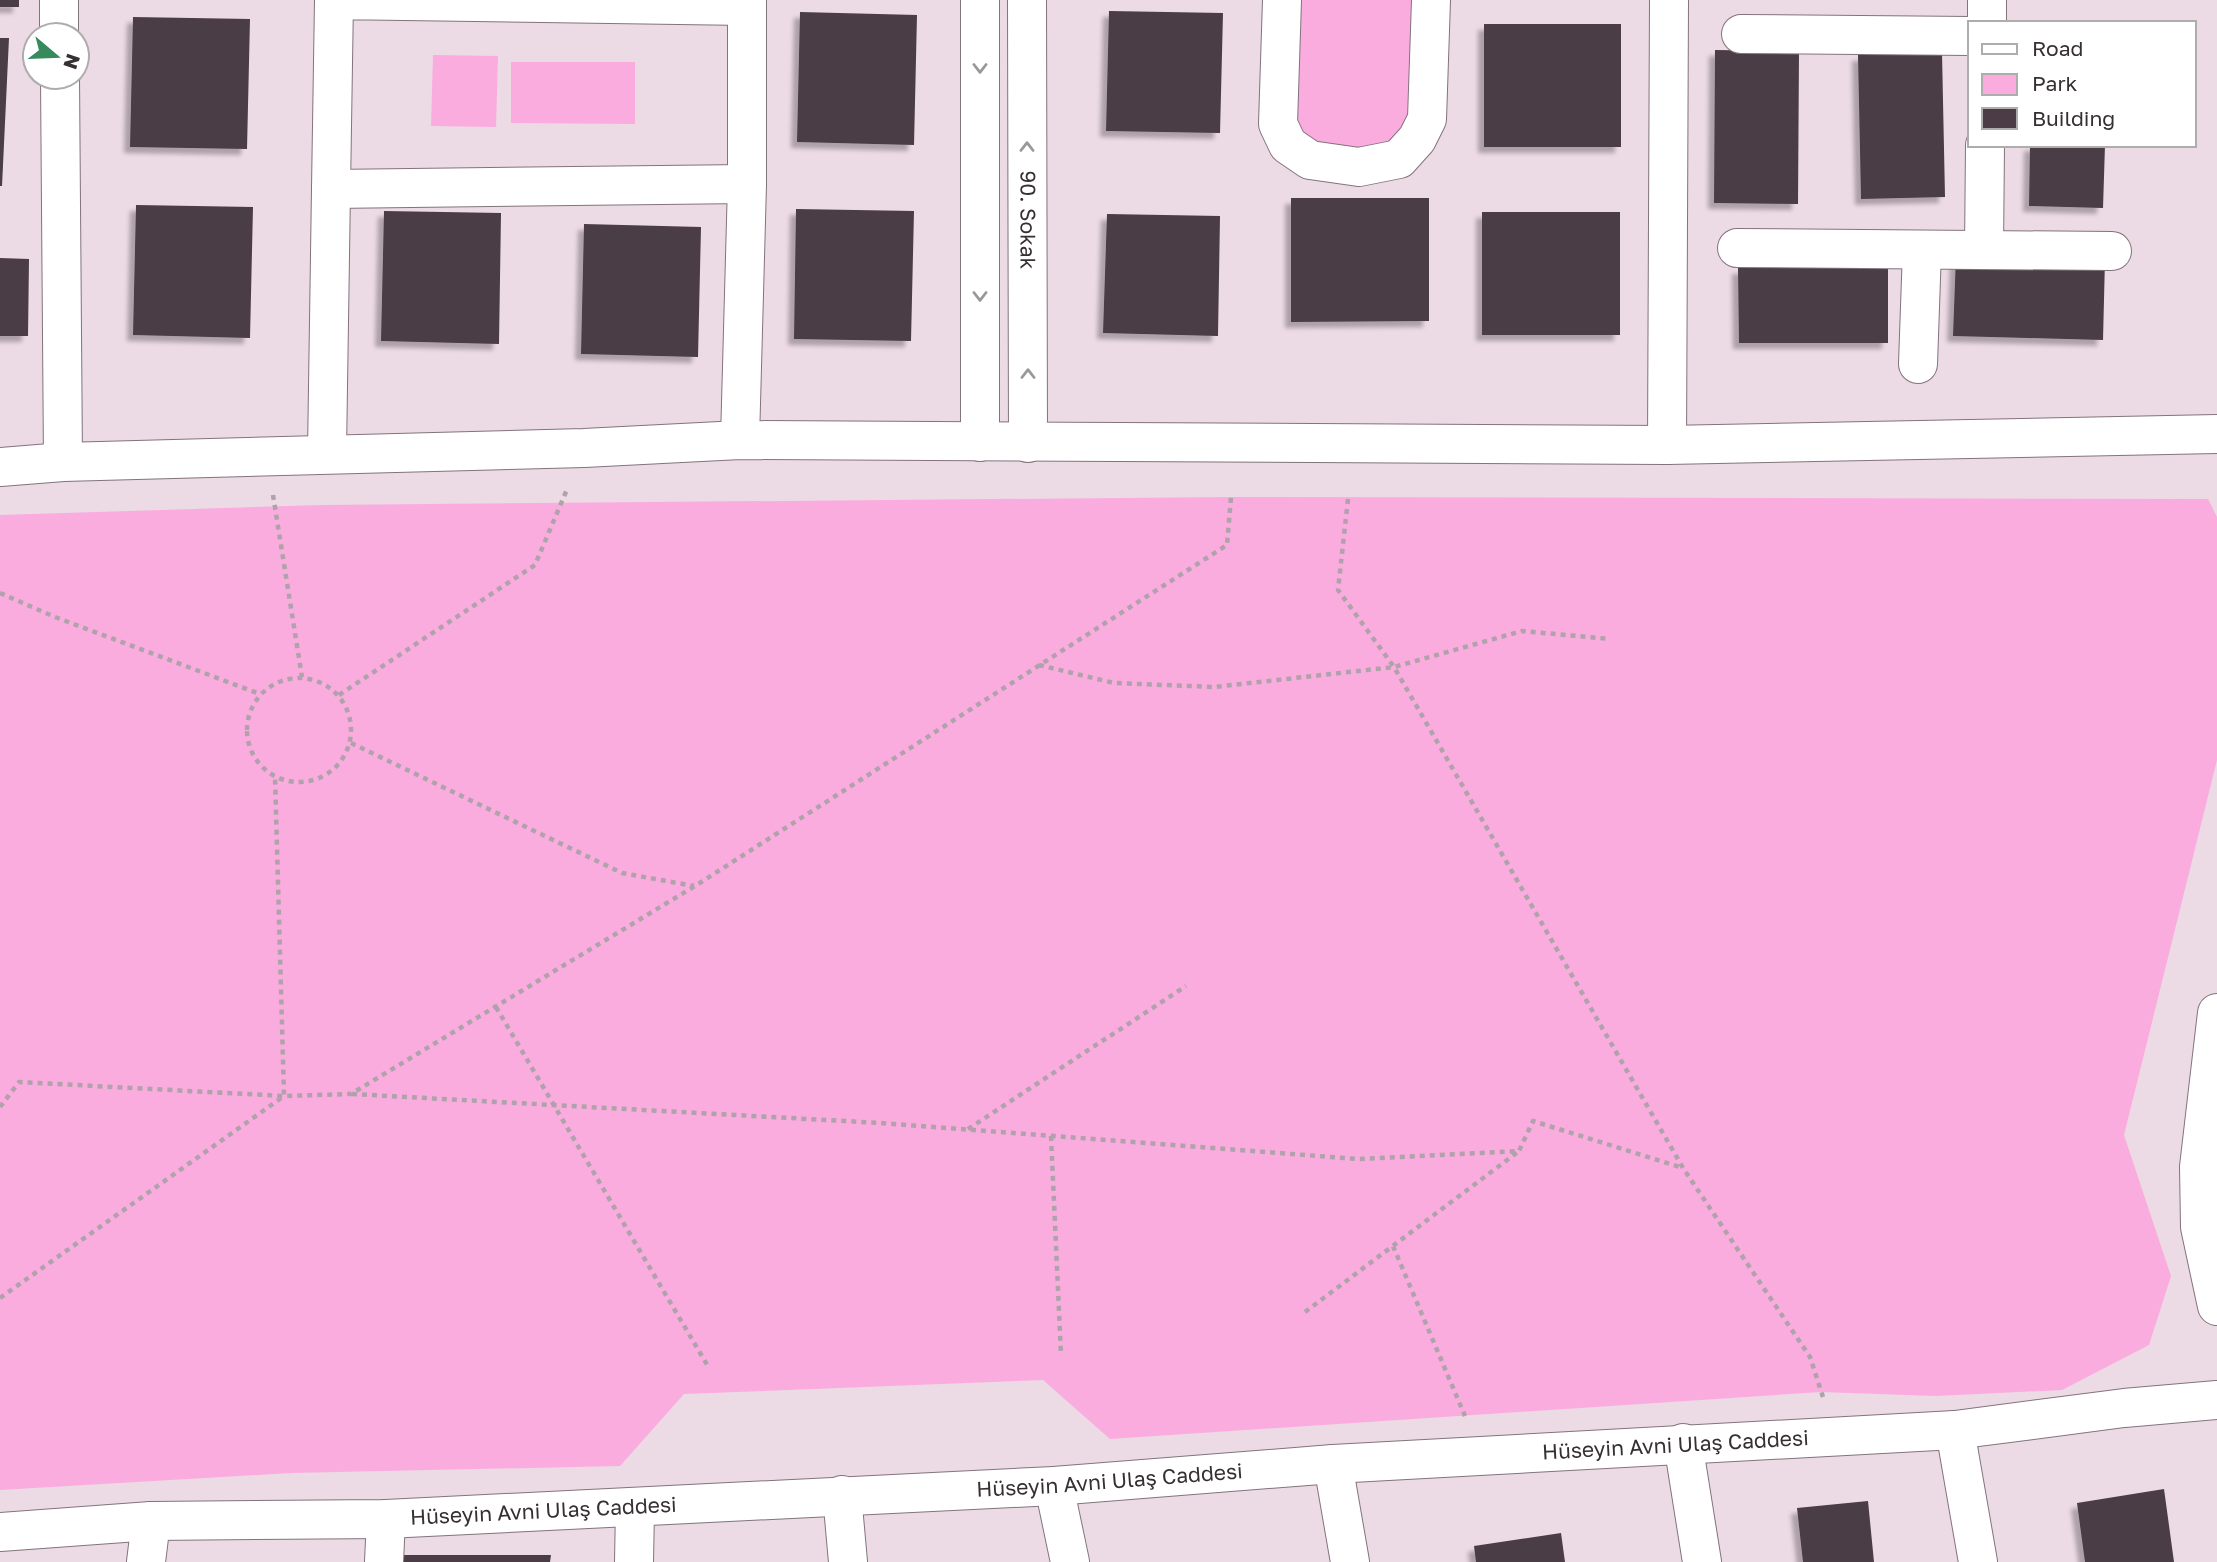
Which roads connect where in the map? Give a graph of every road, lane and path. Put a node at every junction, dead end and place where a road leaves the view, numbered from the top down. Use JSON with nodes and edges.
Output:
{"nodes":[{"id":1,"x":59,"y":0,"type":"edge"},
{"id":2,"x":980,"y":0,"type":"edge"},
{"id":3,"x":1027,"y":0,"type":"edge"},
{"id":4,"x":1282,"y":0,"type":"edge"},
{"id":5,"x":1431,"y":0,"type":"edge"},
{"id":6,"x":1669,"y":0,"type":"edge"},
{"id":7,"x":1987,"y":0,"type":"edge"},
{"id":8,"x":747,"y":3,"type":"edge"},
{"id":9,"x":59,"y":21,"type":"edge"},
{"id":10,"x":1987,"y":21,"type":"edge"},
{"id":11,"x":1741,"y":34,"type":"dead end"},
{"id":12,"x":1968,"y":36,"type":"edge"},
{"id":13,"x":60,"y":91,"type":"edge"},
{"id":14,"x":1985,"y":147,"type":"edge"},
{"id":15,"x":747,"y":184,"type":"junction"},
{"id":16,"x":331,"y":189,"type":"junction"},
{"id":17,"x":1737,"y":248,"type":"dead end"},
{"id":18,"x":1922,"y":250,"type":"junction"},
{"id":19,"x":1984,"y":250,"type":"junction"},
{"id":20,"x":2112,"y":251,"type":"dead end"},
{"id":21,"x":1918,"y":364,"type":"dead end"},
{"id":22,"x":2217,"y":434,"type":"edge"},
{"id":23,"x":740,"y":440,"type":"junction"},
{"id":24,"x":979,"y":442,"type":"junction"},
{"id":25,"x":1028,"y":443,"type":"junction"},
{"id":26,"x":1667,"y":445,"type":"junction"},
{"id":27,"x":584,"y":448,"type":"junction"},
{"id":28,"x":327,"y":453,"type":"junction"},
{"id":29,"x":266,"y":455,"type":"junction"},
{"id":30,"x":63,"y":462,"type":"junction"},
{"id":31,"x":0,"y":467,"type":"edge"},
{"id":32,"x":1231,"y":497,"type":"dead end"},
{"id":33,"x":1348,"y":499,"type":"dead end"},
{"id":34,"x":0,"y":593,"type":"edge"},
{"id":35,"x":1610,"y":639,"type":"dead end"},
{"id":36,"x":1039,"y":665,"type":"junction"},
{"id":37,"x":1394,"y":667,"type":"junction"},
{"id":38,"x":302,"y":677,"type":"junction"},
{"id":39,"x":260,"y":694,"type":"junction"},
{"id":40,"x":339,"y":695,"type":"junction"},
{"id":41,"x":351,"y":743,"type":"junction"},
{"id":42,"x":275,"y":776,"type":"junction"},
{"id":43,"x":695,"y":886,"type":"junction"},
{"id":44,"x":1186,"y":986,"type":"dead end"},
{"id":45,"x":496,"y":1007,"type":"junction"},
{"id":46,"x":2217,"y":1013,"type":"edge"},
{"id":47,"x":351,"y":1094,"type":"junction"},
{"id":48,"x":284,"y":1096,"type":"junction"},
{"id":49,"x":554,"y":1105,"type":"junction"},
{"id":50,"x":0,"y":1107,"type":"edge"},
{"id":51,"x":968,"y":1130,"type":"junction"},
{"id":52,"x":1051,"y":1136,"type":"junction"},
{"id":53,"x":1519,"y":1151,"type":"junction"},
{"id":54,"x":1683,"y":1168,"type":"junction"},
{"id":55,"x":1393,"y":1246,"type":"junction"},
{"id":56,"x":0,"y":1298,"type":"edge"},
{"id":57,"x":2217,"y":1306,"type":"edge"},
{"id":58,"x":1305,"y":1312,"type":"dead end"},
{"id":59,"x":1062,"y":1355,"type":"dead end"},
{"id":60,"x":709,"y":1368,"type":"dead end"},
{"id":61,"x":2217,"y":1400,"type":"edge"},
{"id":62,"x":1955,"y":1430,"type":"junction"},
{"id":63,"x":1835,"y":1436,"type":"junction"},
{"id":64,"x":1683,"y":1443,"type":"junction"},
{"id":65,"x":1479,"y":1456,"type":"junction"},
{"id":66,"x":1334,"y":1464,"type":"junction"},
{"id":67,"x":1054,"y":1486,"type":"junction"},
{"id":68,"x":842,"y":1495,"type":"junction"},
{"id":69,"x":635,"y":1508,"type":"junction"},
{"id":70,"x":386,"y":1519,"type":"junction"},
{"id":71,"x":150,"y":1521,"type":"junction"},
{"id":72,"x":0,"y":1532,"type":"edge"},
{"id":73,"x":146,"y":1562,"type":"edge"},
{"id":74,"x":384,"y":1562,"type":"edge"},
{"id":75,"x":634,"y":1562,"type":"edge"},
{"id":76,"x":848,"y":1562,"type":"edge"},
{"id":77,"x":1070,"y":1562,"type":"edge"},
{"id":78,"x":1350,"y":1562,"type":"edge"},
{"id":79,"x":1702,"y":1562,"type":"edge"},
{"id":80,"x":1978,"y":1562,"type":"edge"}],
"edges":[{"from":1,"to":9,"type":"street"},
{"from":2,"to":24,"type":"street","one_way":true},
{"from":25,"to":3,"type":"street","name":"90. Sokak","one_way":true},
{"from":4,"to":5,"type":"street"},
{"from":6,"to":26,"type":"street"},
{"from":7,"to":10,"type":"street"},
{"from":8,"to":15,"type":"street"},
{"from":8,"to":16,"type":"street"},
{"from":11,"to":12,"type":"street"},
{"from":13,"to":30,"type":"street"},
{"from":14,"to":19,"type":"street"},
{"from":15,"to":16,"type":"street"},
{"from":15,"to":23,"type":"street"},
{"from":16,"to":28,"type":"street"},
{"from":17,"to":18,"type":"street"},
{"from":18,"to":19,"type":"street"},
{"from":18,"to":21,"type":"street"},
{"from":19,"to":20,"type":"street"},
{"from":22,"to":26,"type":"street"},
{"from":23,"to":24,"type":"street"},
{"from":23,"to":27,"type":"street"},
{"from":24,"to":25,"type":"street"},
{"from":25,"to":26,"type":"street"},
{"from":27,"to":28,"type":"street"},
{"from":27,"to":40,"type":"path"},
{"from":28,"to":29,"type":"street"},
{"from":29,"to":30,"type":"street"},
{"from":29,"to":38,"type":"path"},
{"from":30,"to":31,"type":"street"},
{"from":32,"to":36,"type":"path"},
{"from":33,"to":37,"type":"path"},
{"from":34,"to":39,"type":"path"},
{"from":35,"to":37,"type":"path"},
{"from":36,"to":37,"type":"path"},
{"from":36,"to":43,"type":"path"},
{"from":37,"to":54,"type":"path"},
{"from":38,"to":39,"type":"path"},
{"from":38,"to":40,"type":"path"},
{"from":39,"to":42,"type":"path"},
{"from":40,"to":41,"type":"path"},
{"from":41,"to":42,"type":"path"},
{"from":41,"to":43,"type":"path"},
{"from":42,"to":48,"type":"path"},
{"from":43,"to":45,"type":"path"},
{"from":44,"to":51,"type":"path"},
{"from":45,"to":47,"type":"path"},
{"from":45,"to":49,"type":"path"},
{"from":46,"to":57,"type":"street"},
{"from":47,"to":48,"type":"path"},
{"from":47,"to":49,"type":"path"},
{"from":48,"to":50,"type":"path"},
{"from":48,"to":56,"type":"path"},
{"from":49,"to":51,"type":"path"},
{"from":49,"to":60,"type":"path"},
{"from":51,"to":52,"type":"path"},
{"from":52,"to":53,"type":"path"},
{"from":52,"to":59,"type":"path"},
{"from":53,"to":54,"type":"path"},
{"from":53,"to":55,"type":"path"},
{"from":54,"to":63,"type":"path"},
{"from":55,"to":58,"type":"path"},
{"from":55,"to":65,"type":"path"},
{"from":61,"to":62,"type":"street","name":"Hüseyin Avni Ulaş Caddesi"},
{"from":62,"to":63,"type":"street","name":"Hüseyin Avni Ulaş Caddesi"},
{"from":62,"to":80,"type":"street"},
{"from":63,"to":64,"type":"street","name":"Hüseyin Avni Ulaş Caddesi"},
{"from":64,"to":65,"type":"street","name":"Hüseyin Avni Ulaş Caddesi"},
{"from":64,"to":79,"type":"street"},
{"from":65,"to":66,"type":"street","name":"Hüseyin Avni Ulaş Caddesi"},
{"from":66,"to":67,"type":"street","name":"Hüseyin Avni Ulaş Caddesi"},
{"from":66,"to":78,"type":"street"},
{"from":67,"to":68,"type":"street","name":"Hüseyin Avni Ulaş Caddesi"},
{"from":67,"to":77,"type":"street"},
{"from":68,"to":69,"type":"street","name":"Hüseyin Avni Ulaş Caddesi"},
{"from":68,"to":76,"type":"street"},
{"from":69,"to":70,"type":"street","name":"Hüseyin Avni Ulaş Caddesi"},
{"from":69,"to":75,"type":"street"},
{"from":70,"to":71,"type":"street","name":"Hüseyin Avni Ulaş Caddesi"},
{"from":70,"to":74,"type":"street"},
{"from":71,"to":72,"type":"street","name":"Hüseyin Avni Ulaş Caddesi"},
{"from":71,"to":73,"type":"street"}]}
